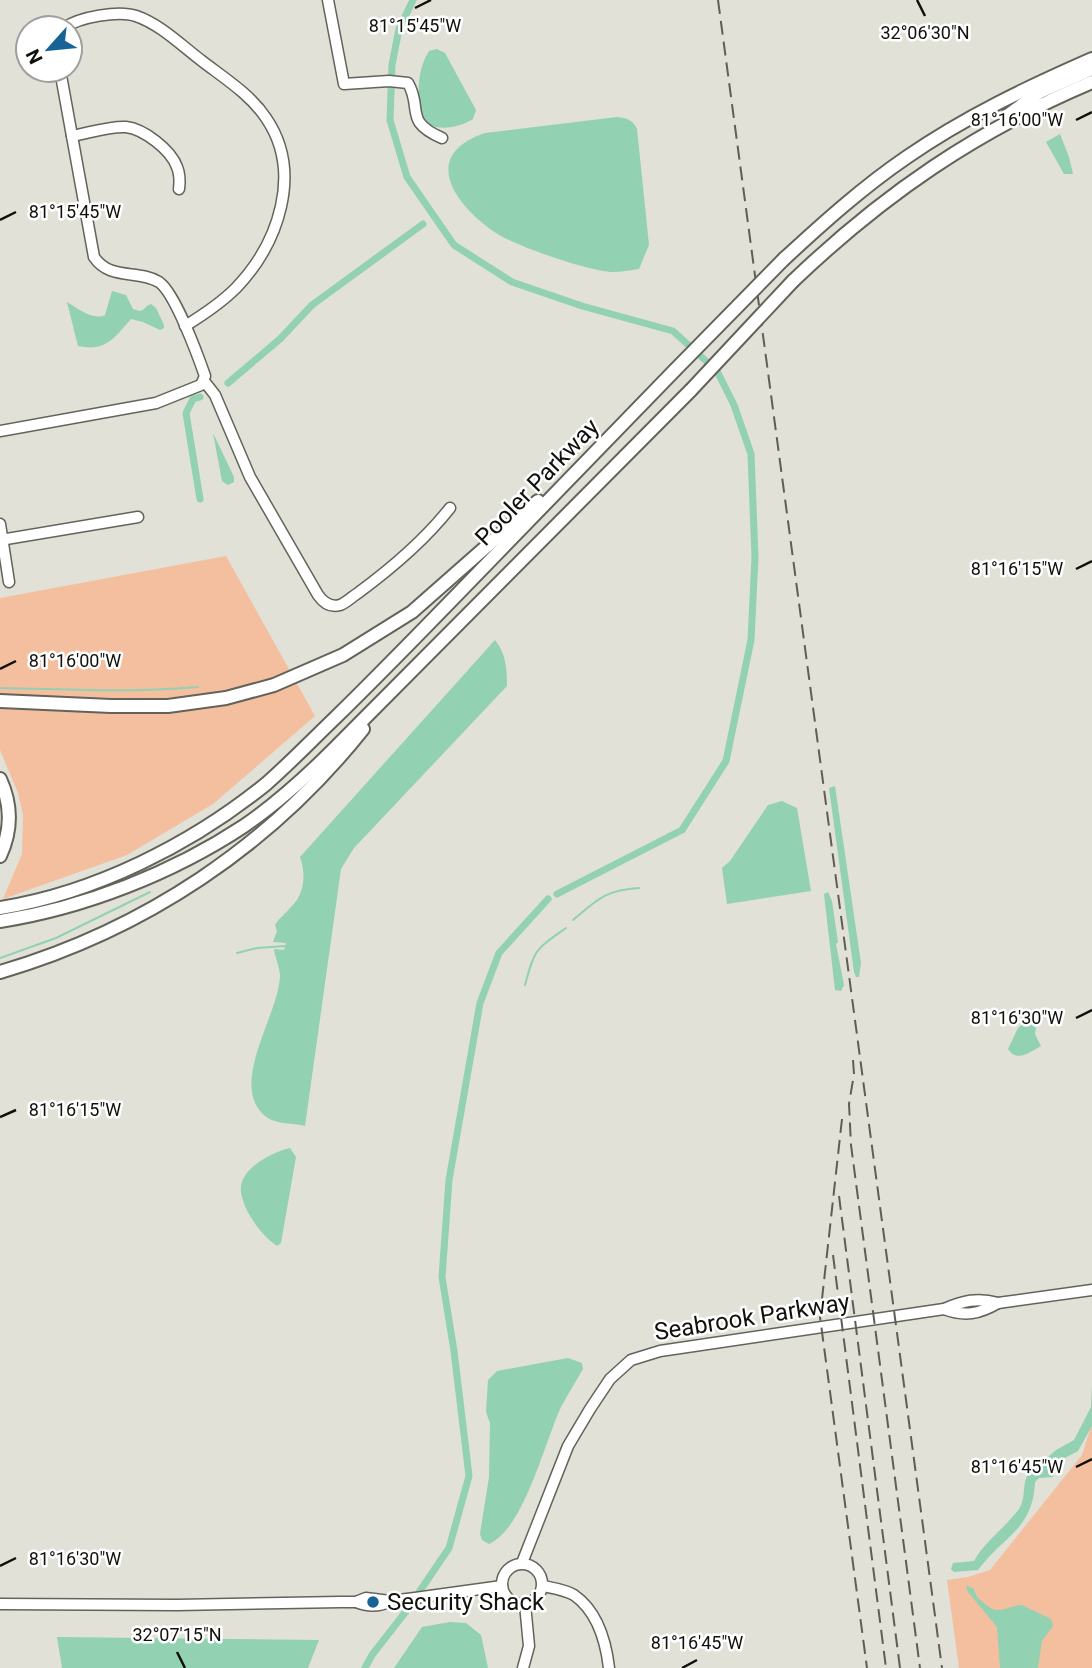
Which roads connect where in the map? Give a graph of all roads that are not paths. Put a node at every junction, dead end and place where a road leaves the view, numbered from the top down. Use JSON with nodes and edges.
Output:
{"nodes":[{"id":1,"x":328,"y":0,"type":"edge"},
{"id":2,"x":84,"y":20,"type":"edge"},
{"id":3,"x":1092,"y":59,"type":"edge"},
{"id":4,"x":1092,"y":69,"type":"edge"},
{"id":5,"x":1092,"y":82,"type":"edge"},
{"id":6,"x":63,"y":84,"type":"edge"},
{"id":7,"x":983,"y":135,"type":"junction"},
{"id":8,"x":72,"y":136,"type":"junction"},
{"id":9,"x":442,"y":138,"type":"dead end"},
{"id":10,"x":179,"y":189,"type":"dead end"},
{"id":11,"x":185,"y":326,"type":"junction"},
{"id":12,"x":204,"y":381,"type":"junction"},
{"id":13,"x":0,"y":431,"type":"edge"},
{"id":14,"x":585,"y":463,"type":"junction"},
{"id":15,"x":450,"y":508,"type":"dead end"},
{"id":16,"x":138,"y":517,"type":"dead end"},
{"id":17,"x":0,"y":524,"type":"edge"},
{"id":18,"x":1,"y":539,"type":"edge"},
{"id":19,"x":9,"y":582,"type":"dead end"},
{"id":20,"x":405,"y":677,"type":"junction"},
{"id":21,"x":0,"y":701,"type":"edge"},
{"id":22,"x":0,"y":779,"type":"edge"},
{"id":23,"x":0,"y":856,"type":"edge"},
{"id":24,"x":0,"y":908,"type":"edge"},
{"id":25,"x":0,"y":921,"type":"edge"},
{"id":26,"x":0,"y":972,"type":"edge"},
{"id":27,"x":1092,"y":1290,"type":"edge"},
{"id":28,"x":522,"y":1563,"type":"junction"},
{"id":29,"x":502,"y":1586,"type":"junction"},
{"id":30,"x":543,"y":1586,"type":"junction"},
{"id":31,"x":0,"y":1604,"type":"edge"},
{"id":32,"x":525,"y":1604,"type":"junction"},
{"id":33,"x":523,"y":1668,"type":"edge"},
{"id":34,"x":609,"y":1668,"type":"edge"}],
"edges":[{"from":1,"to":9,"type":"street"},
{"from":2,"to":11,"type":"street"},
{"from":3,"to":14,"type":"main road","name":"Pooler Parkway","bridge":true},
{"from":4,"to":7,"type":"main road"},
{"from":5,"to":7,"type":"main road","name":"Pooler Parkway"},
{"from":6,"to":8,"type":"street"},
{"from":7,"to":20,"type":"main road","name":"Pooler Parkway","bridge":true},
{"from":8,"to":10,"type":"street"},
{"from":8,"to":11,"type":"street"},
{"from":11,"to":12,"type":"street"},
{"from":12,"to":13,"type":"street"},
{"from":12,"to":15,"type":"street"},
{"from":14,"to":21,"type":"main road"},
{"from":14,"to":24,"type":"main road","name":"Pooler Parkway"},
{"from":16,"to":18,"type":"street"},
{"from":17,"to":18,"type":"street"},
{"from":18,"to":19,"type":"street"},
{"from":20,"to":25,"type":"main road","name":"Pooler Parkway"},
{"from":20,"to":26,"type":"main road"},
{"from":22,"to":23,"type":"main road"},
{"from":27,"to":28,"type":"street","name":"Seabrook Parkway"},
{"from":28,"to":29,"type":"street"},
{"from":28,"to":30,"type":"street"},
{"from":29,"to":31,"type":"street"},
{"from":29,"to":32,"type":"street"},
{"from":30,"to":32,"type":"street"},
{"from":30,"to":34,"type":"street"},
{"from":32,"to":33,"type":"street"}]}
